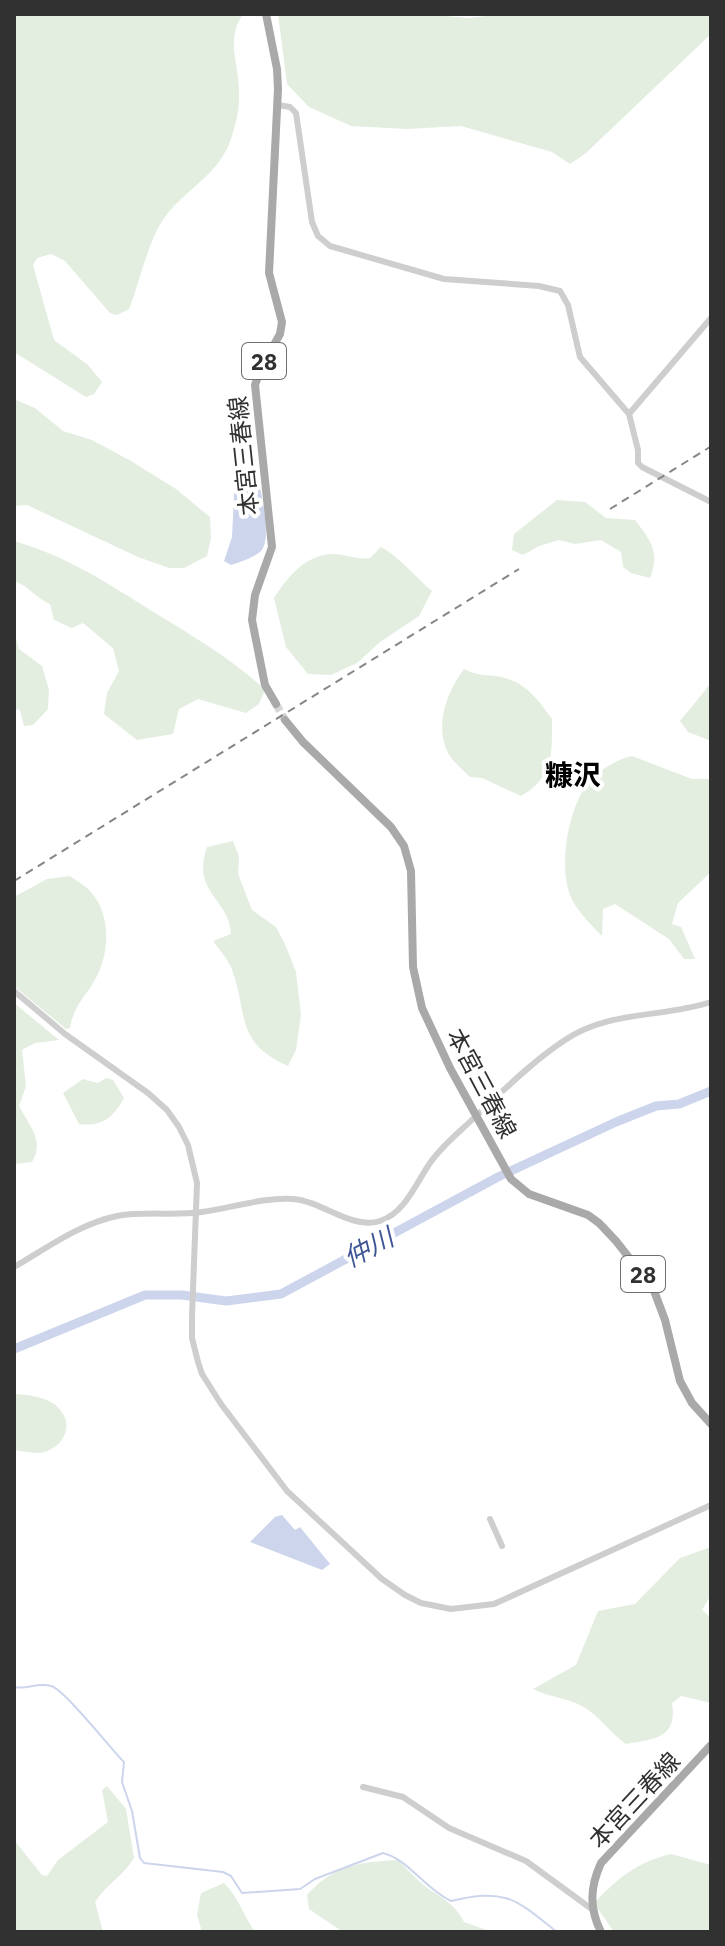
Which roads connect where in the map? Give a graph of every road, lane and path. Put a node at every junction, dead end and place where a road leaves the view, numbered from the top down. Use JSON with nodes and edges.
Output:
{"nodes":[{"id":1,"x":266,"y":14,"type":"edge"},
{"id":2,"x":278,"y":105,"type":"junction"},
{"id":3,"x":711,"y":318,"type":"edge"},
{"id":4,"x":629,"y":414,"type":"junction"},
{"id":5,"x":711,"y":502,"type":"edge"},
{"id":6,"x":276,"y":704,"type":"tunnel mouth"},
{"id":7,"x":285,"y":720,"type":"tunnel mouth"},
{"id":8,"x":14,"y":991,"type":"edge"},
{"id":9,"x":711,"y":1002,"type":"edge"},
{"id":10,"x":477,"y":1116,"type":"junction"},
{"id":11,"x":197,"y":1213,"type":"junction"},
{"id":12,"x":14,"y":1267,"type":"edge"},
{"id":13,"x":711,"y":1424,"type":"edge"},
{"id":14,"x":711,"y":1505,"type":"edge"},
{"id":15,"x":490,"y":1519,"type":"dead end"},
{"id":16,"x":502,"y":1546,"type":"dead end"},
{"id":17,"x":711,"y":1745,"type":"edge"},
{"id":18,"x":363,"y":1787,"type":"dead end"},
{"id":19,"x":593,"y":1910,"type":"junction"},
{"id":20,"x":601,"y":1932,"type":"edge"}],
"edges":[{"from":1,"to":2,"type":"main road","name":"本宮三春線","number":"28"},
{"from":2,"to":4,"type":"street"},
{"from":2,"to":6,"type":"main road","name":"本宮三春線","number":"28"},
{"from":3,"to":4,"type":"street"},
{"from":4,"to":5,"type":"street"},
{"from":7,"to":10,"type":"main road","name":"本宮三春線","number":"28"},
{"from":8,"to":11,"type":"street"},
{"from":9,"to":10,"type":"street"},
{"from":10,"to":11,"type":"street"},
{"from":10,"to":13,"type":"main road","name":"本宮三春線","number":"28"},
{"from":11,"to":12,"type":"street"},
{"from":11,"to":14,"type":"street"},
{"from":15,"to":16,"type":"street"},
{"from":17,"to":19,"type":"main road","name":"本宮三春線"},
{"from":18,"to":19,"type":"street"},
{"from":19,"to":20,"type":"main road","name":"本宮三春線"}]}
